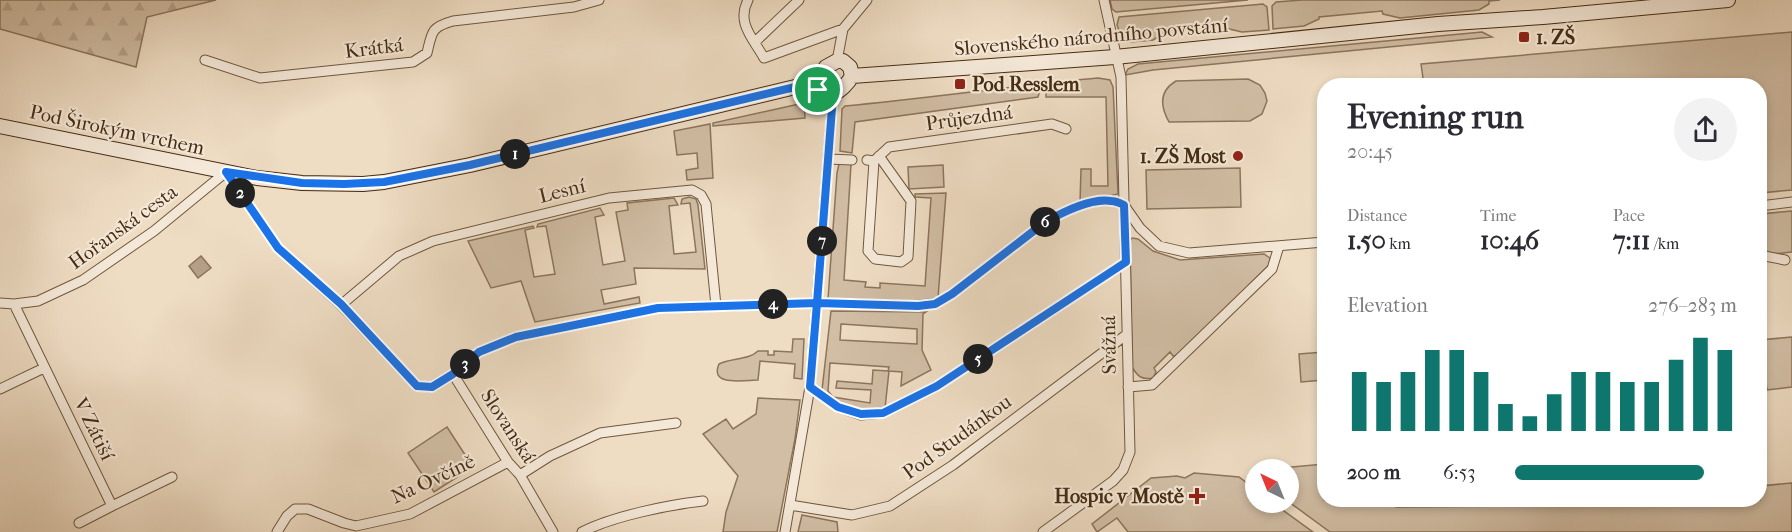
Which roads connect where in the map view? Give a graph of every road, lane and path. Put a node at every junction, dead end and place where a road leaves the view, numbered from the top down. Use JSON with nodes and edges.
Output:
{"nodes":[{"id":1,"x":599,"y":0,"type":"edge"},
{"id":2,"x":748,"y":0,"type":"edge"},
{"id":3,"x":799,"y":0,"type":"edge"},
{"id":4,"x":867,"y":0,"type":"edge"},
{"id":5,"x":1104,"y":0,"type":"edge"},
{"id":6,"x":1728,"y":0,"type":"edge"},
{"id":7,"x":843,"y":29,"type":"junction"},
{"id":8,"x":755,"y":42,"type":"junction"},
{"id":9,"x":1115,"y":57,"type":"junction"},
{"id":10,"x":205,"y":60,"type":"dead end"},
{"id":11,"x":837,"y":62,"type":"junction"},
{"id":12,"x":852,"y":76,"type":"junction"},
{"id":13,"x":816,"y":82,"type":"junction"},
{"id":14,"x":833,"y":95,"type":"junction"},
{"id":15,"x":0,"y":126,"type":"edge"},
{"id":16,"x":1066,"y":129,"type":"dead end"},
{"id":17,"x":828,"y":159,"type":"junction"},
{"id":18,"x":874,"y":159,"type":"junction"},
{"id":19,"x":852,"y":160,"type":"dead end"},
{"id":20,"x":226,"y":172,"type":"junction"},
{"id":21,"x":1792,"y":202,"type":"edge"},
{"id":22,"x":1124,"y":205,"type":"junction"},
{"id":23,"x":1767,"y":205,"type":"edge"},
{"id":24,"x":1317,"y":243,"type":"edge"},
{"id":25,"x":1279,"y":246,"type":"junction"},
{"id":26,"x":1767,"y":256,"type":"edge"},
{"id":27,"x":1785,"y":260,"type":"dead end"},
{"id":28,"x":1126,"y":262,"type":"junction"},
{"id":29,"x":0,"y":303,"type":"edge"},
{"id":30,"x":817,"y":303,"type":"junction"},
{"id":31,"x":14,"y":304,"type":"junction"},
{"id":32,"x":341,"y":304,"type":"junction"},
{"id":33,"x":716,"y":306,"type":"junction"},
{"id":34,"x":1126,"y":335,"type":"junction"},
{"id":35,"x":44,"y":368,"type":"junction"},
{"id":36,"x":453,"y":374,"type":"junction"},
{"id":37,"x":810,"y":387,"type":"junction"},
{"id":38,"x":1128,"y":387,"type":"junction"},
{"id":39,"x":0,"y":389,"type":"edge"},
{"id":40,"x":676,"y":423,"type":"dead end"},
{"id":41,"x":508,"y":462,"type":"junction"},
{"id":42,"x":520,"y":475,"type":"junction"},
{"id":43,"x":172,"y":477,"type":"dead end"},
{"id":44,"x":703,"y":501,"type":"dead end"},
{"id":45,"x":790,"y":505,"type":"junction"},
{"id":46,"x":112,"y":507,"type":"junction"},
{"id":47,"x":79,"y":523,"type":"dead end"},
{"id":48,"x":277,"y":532,"type":"edge"},
{"id":49,"x":553,"y":532,"type":"edge"},
{"id":50,"x":582,"y":532,"type":"edge"},
{"id":51,"x":784,"y":532,"type":"edge"},
{"id":52,"x":1043,"y":532,"type":"edge"}],
"edges":[{"from":1,"to":10,"type":"street","name":"Krátká"},
{"from":2,"to":8,"type":"street"},
{"from":3,"to":8,"type":"street"},
{"from":4,"to":7,"type":"street"},
{"from":5,"to":9,"type":"street","name":"Svážná"},
{"from":6,"to":9,"type":"street","name":"Slovenského národního povstání"},
{"from":7,"to":8,"type":"street"},
{"from":7,"to":11,"type":"street"},
{"from":9,"to":12,"type":"street","name":"Slovenského národního povstání"},
{"from":9,"to":22,"type":"street","name":"Svážná"},
{"from":11,"to":12,"type":"street"},
{"from":11,"to":13,"type":"street"},
{"from":12,"to":14,"type":"street"},
{"from":13,"to":14,"type":"street"},
{"from":13,"to":20,"type":"street"},
{"from":14,"to":17,"type":"street"},
{"from":15,"to":20,"type":"street","name":"Pod Širokým vrchem"},
{"from":16,"to":18,"type":"street","name":"Průjezdná"},
{"from":17,"to":19,"type":"street"},
{"from":17,"to":30,"type":"street"},
{"from":18,"to":18,"type":"street"},
{"from":20,"to":31,"type":"street","name":"Hořanská cesta"},
{"from":20,"to":32,"type":"street"},
{"from":21,"to":23,"type":"street"},
{"from":22,"to":25,"type":"street"},
{"from":22,"to":28,"type":"street","name":"Svážná"},
{"from":22,"to":30,"type":"street"},
{"from":24,"to":25,"type":"street"},
{"from":25,"to":38,"type":"street"},
{"from":26,"to":27,"type":"street"},
{"from":28,"to":34,"type":"street","name":"Svážná"},
{"from":28,"to":37,"type":"street"},
{"from":29,"to":31,"type":"street","name":"Hořanská cesta"},
{"from":30,"to":33,"type":"street"},
{"from":30,"to":37,"type":"street"},
{"from":31,"to":35,"type":"street","name":"V Zátiší"},
{"from":32,"to":33,"type":"street","name":"Lesní"},
{"from":32,"to":36,"type":"street"},
{"from":33,"to":36,"type":"street"},
{"from":34,"to":38,"type":"street","name":"Svážná"},
{"from":34,"to":45,"type":"street","name":"Pod Studánkou"},
{"from":35,"to":39,"type":"street"},
{"from":35,"to":46,"type":"street","name":"V Zátiší"},
{"from":36,"to":41,"type":"street","name":"Slovanská"},
{"from":37,"to":45,"type":"street"},
{"from":38,"to":52,"type":"street","name":"Svážná"},
{"from":40,"to":42,"type":"street"},
{"from":41,"to":42,"type":"street","name":"Slovanská"},
{"from":41,"to":48,"type":"street","name":"Na Ovčíně"},
{"from":42,"to":49,"type":"street","name":"Slovanská"},
{"from":43,"to":46,"type":"street"},
{"from":44,"to":50,"type":"street"},
{"from":45,"to":51,"type":"street"},
{"from":46,"to":47,"type":"street"}]}
